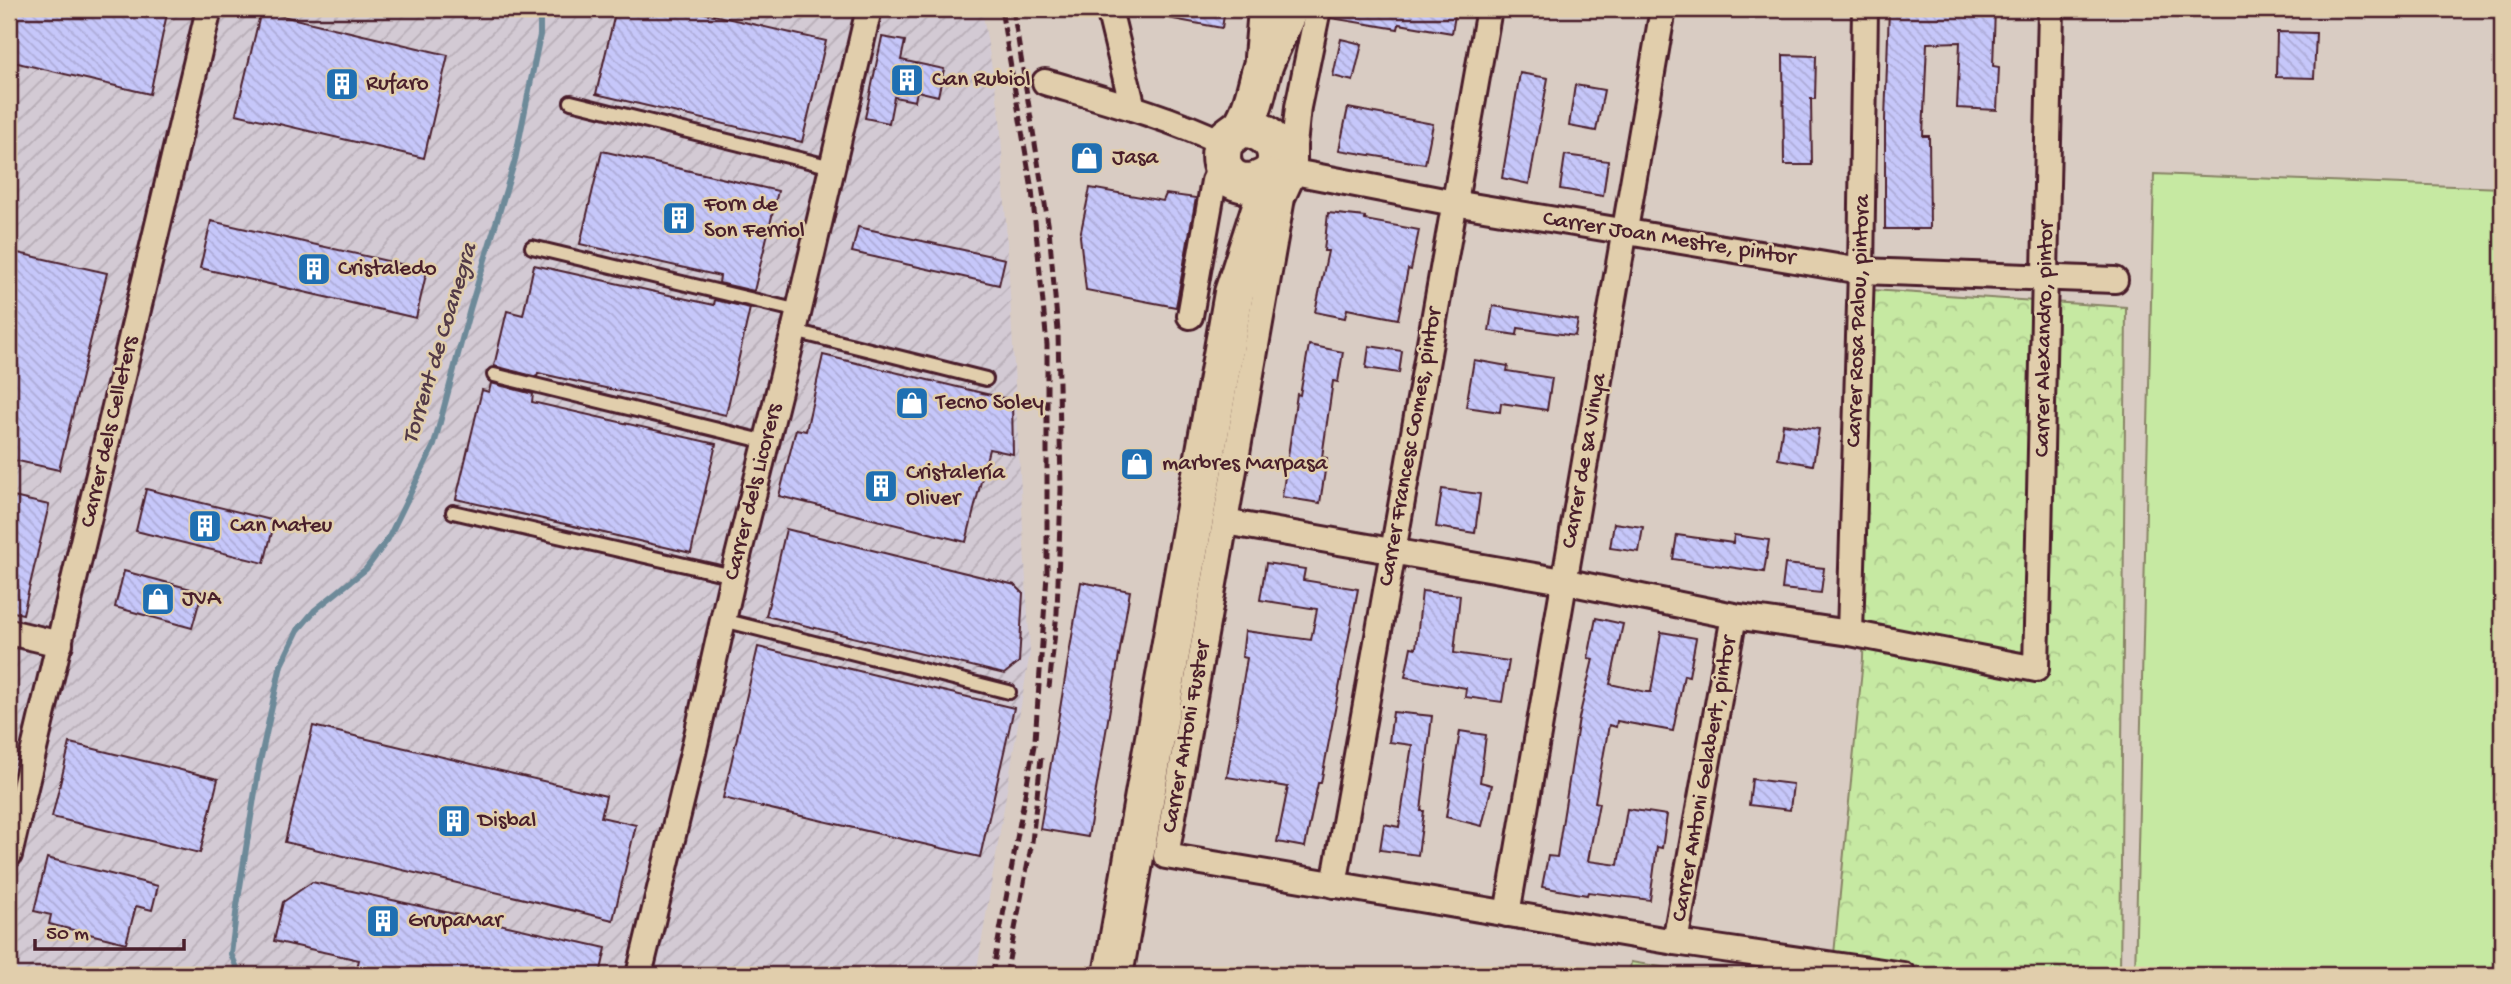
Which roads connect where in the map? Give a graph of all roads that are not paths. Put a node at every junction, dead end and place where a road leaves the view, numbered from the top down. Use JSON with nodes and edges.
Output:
{"nodes":[{"id":1,"x":209,"y":9,"type":"edge"},
{"id":2,"x":869,"y":9,"type":"edge"},
{"id":3,"x":1109,"y":9,"type":"edge"},
{"id":4,"x":1261,"y":9,"type":"edge"},
{"id":5,"x":1290,"y":9,"type":"edge"},
{"id":6,"x":1318,"y":9,"type":"edge"},
{"id":7,"x":1489,"y":9,"type":"edge"},
{"id":8,"x":1663,"y":9,"type":"edge"},
{"id":9,"x":1865,"y":9,"type":"edge"},
{"id":10,"x":2051,"y":9,"type":"edge"},
{"id":11,"x":1045,"y":82,"type":"dead end"},
{"id":12,"x":571,"y":103,"type":"dead end"},
{"id":13,"x":1133,"y":108,"type":"junction"},
{"id":14,"x":1239,"y":143,"type":"junction"},
{"id":15,"x":832,"y":167,"type":"junction"},
{"id":16,"x":1280,"y":175,"type":"junction"},
{"id":17,"x":1454,"y":203,"type":"junction"},
{"id":18,"x":1626,"y":233,"type":"junction"},
{"id":19,"x":532,"y":247,"type":"dead end"},
{"id":20,"x":1861,"y":271,"type":"junction"},
{"id":21,"x":2047,"y":277,"type":"junction"},
{"id":22,"x":2115,"y":280,"type":"dead end"},
{"id":23,"x":1234,"y":293,"type":"junction"},
{"id":24,"x":1190,"y":316,"type":"dead end"},
{"id":25,"x":796,"y":321,"type":"junction"},
{"id":26,"x":494,"y":375,"type":"dead end"},
{"id":27,"x":986,"y":379,"type":"dead end"},
{"id":28,"x":767,"y":442,"type":"junction"},
{"id":29,"x":453,"y":512,"type":"dead end"},
{"id":30,"x":1225,"y":522,"type":"junction"},
{"id":31,"x":1391,"y":553,"type":"junction"},
{"id":32,"x":733,"y":576,"type":"junction"},
{"id":33,"x":1563,"y":581,"type":"junction"},
{"id":34,"x":1734,"y":616,"type":"junction"},
{"id":35,"x":723,"y":620,"type":"junction"},
{"id":36,"x":9,"y":632,"type":"edge"},
{"id":37,"x":1850,"y":633,"type":"junction"},
{"id":38,"x":60,"y":644,"type":"junction"},
{"id":39,"x":1009,"y":692,"type":"dead end"},
{"id":40,"x":9,"y":855,"type":"edge"},
{"id":41,"x":1334,"y":885,"type":"junction"},
{"id":42,"x":1507,"y":914,"type":"junction"},
{"id":43,"x":1675,"y":942,"type":"junction"},
{"id":44,"x":639,"y":975,"type":"edge"},
{"id":45,"x":1113,"y":975,"type":"edge"},
{"id":46,"x":1903,"y":975,"type":"edge"}],
"edges":[{"from":1,"to":38,"type":"street","name":"Carrer dels Celleters"},
{"from":2,"to":15,"type":"street","name":"Carrer dels Licorers"},
{"from":3,"to":13,"type":"street"},
{"from":4,"to":14,"type":"street"},
{"from":5,"to":14,"type":"main road"},
{"from":6,"to":16,"type":"street","name":"Carrer Antoni Fuster"},
{"from":7,"to":17,"type":"street","name":"Carrer Francesc Comes, pintor"},
{"from":8,"to":18,"type":"street","name":"Carrer de sa Vinya"},
{"from":9,"to":20,"type":"street","name":"Carrer Rosa Palou, pintora"},
{"from":10,"to":21,"type":"street","name":"Carrer Alexandro, pintor"},
{"from":11,"to":13,"type":"street"},
{"from":12,"to":15,"type":"lane"},
{"from":13,"to":14,"type":"street"},
{"from":14,"to":16,"type":"main road"},
{"from":14,"to":23,"type":"main road"},
{"from":14,"to":24,"type":"street"},
{"from":15,"to":25,"type":"street","name":"Carrer dels Licorers"},
{"from":16,"to":17,"type":"street","name":"Carrer Joan Mestre, pintor"},
{"from":16,"to":23,"type":"main road"},
{"from":16,"to":30,"type":"street","name":"Carrer Antoni Fuster"},
{"from":17,"to":18,"type":"street","name":"Carrer Joan Mestre, pintor"},
{"from":17,"to":31,"type":"street","name":"Carrer Francesc Comes, pintor"},
{"from":18,"to":20,"type":"street","name":"Carrer Joan Mestre, pintor"},
{"from":18,"to":33,"type":"street","name":"Carrer de sa Vinya"},
{"from":19,"to":25,"type":"lane"},
{"from":20,"to":21,"type":"street","name":"Carrer Joan Mestre, pintor"},
{"from":20,"to":37,"type":"street","name":"Carrer Rosa Palou, pintora"},
{"from":21,"to":22,"type":"street"},
{"from":21,"to":37,"type":"street","name":"Carrer Alexandro, pintor"},
{"from":23,"to":45,"type":"main road"},
{"from":25,"to":27,"type":"lane"},
{"from":25,"to":28,"type":"street","name":"Carrer dels Licorers"},
{"from":26,"to":28,"type":"lane"},
{"from":28,"to":32,"type":"street","name":"Carrer dels Licorers"},
{"from":29,"to":32,"type":"lane"},
{"from":30,"to":31,"type":"street"},
{"from":30,"to":41,"type":"street","name":"Carrer Antoni Fuster"},
{"from":31,"to":33,"type":"street"},
{"from":31,"to":41,"type":"street","name":"Carrer Francesc Comes, pintor"},
{"from":32,"to":35,"type":"street","name":"Carrer dels Licorers"},
{"from":33,"to":34,"type":"street"},
{"from":33,"to":42,"type":"street","name":"Carrer de sa Vinya"},
{"from":34,"to":37,"type":"street"},
{"from":34,"to":43,"type":"street","name":"Carrer Antoni Gelabert, pintor"},
{"from":35,"to":39,"type":"lane"},
{"from":35,"to":44,"type":"street","name":"Carrer dels Licorers"},
{"from":36,"to":38,"type":"street"},
{"from":38,"to":40,"type":"street","name":"Carrer dels Celleters"},
{"from":41,"to":42,"type":"street","name":"Carrer Antoni Fuster"},
{"from":42,"to":43,"type":"street","name":"Carrer Antoni Fuster"},
{"from":43,"to":46,"type":"street","name":"Carrer Antoni Fuster"}]}
